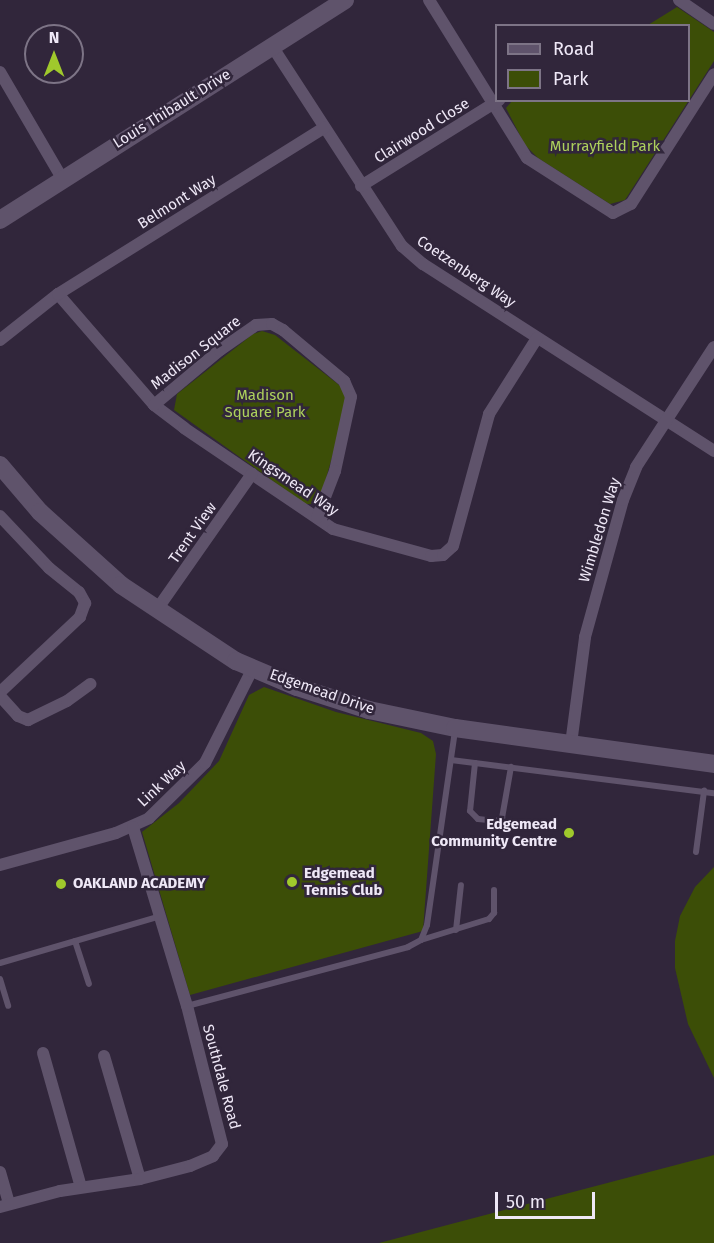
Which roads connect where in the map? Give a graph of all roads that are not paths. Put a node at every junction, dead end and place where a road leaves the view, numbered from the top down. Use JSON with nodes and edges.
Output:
{"nodes":[{"id":1,"x":345,"y":0,"type":"edge"},
{"id":2,"x":429,"y":0,"type":"edge"},
{"id":3,"x":679,"y":0,"type":"edge"},
{"id":4,"x":714,"y":24,"type":"edge"},
{"id":5,"x":272,"y":46,"type":"junction"},
{"id":6,"x":0,"y":72,"type":"edge"},
{"id":7,"x":714,"y":74,"type":"edge"},
{"id":8,"x":495,"y":101,"type":"edge"},
{"id":9,"x":496,"y":103,"type":"edge"},
{"id":10,"x":324,"y":128,"type":"junction"},
{"id":11,"x":62,"y":178,"type":"junction"},
{"id":12,"x":361,"y":186,"type":"junction"},
{"id":13,"x":0,"y":220,"type":"edge"},
{"id":14,"x":58,"y":294,"type":"junction"},
{"id":15,"x":537,"y":338,"type":"junction"},
{"id":16,"x":0,"y":340,"type":"edge"},
{"id":17,"x":714,"y":347,"type":"edge"},
{"id":18,"x":154,"y":405,"type":"junction"},
{"id":19,"x":666,"y":420,"type":"junction"},
{"id":20,"x":714,"y":451,"type":"edge"},
{"id":21,"x":0,"y":465,"type":"edge"},
{"id":22,"x":252,"y":474,"type":"junction"},
{"id":23,"x":0,"y":516,"type":"edge"},
{"id":24,"x":317,"y":518,"type":"junction"},
{"id":25,"x":158,"y":609,"type":"junction"},
{"id":26,"x":253,"y":668,"type":"junction"},
{"id":27,"x":90,"y":684,"type":"dead end"},
{"id":28,"x":0,"y":694,"type":"edge"},
{"id":29,"x":455,"y":728,"type":"junction"},
{"id":30,"x":571,"y":744,"type":"junction"},
{"id":31,"x":450,"y":760,"type":"junction"},
{"id":32,"x":475,"y":763,"type":"junction"},
{"id":33,"x":714,"y":764,"type":"edge"},
{"id":34,"x":511,"y":767,"type":"junction"},
{"id":35,"x":704,"y":791,"type":"junction"},
{"id":36,"x":714,"y":793,"type":"edge"},
{"id":37,"x":133,"y":826,"type":"junction"},
{"id":38,"x":696,"y":852,"type":"dead end"},
{"id":39,"x":0,"y":865,"type":"edge"},
{"id":40,"x":461,"y":885,"type":"dead end"},
{"id":41,"x":494,"y":890,"type":"dead end"},
{"id":42,"x":161,"y":916,"type":"junction"},
{"id":43,"x":456,"y":930,"type":"junction"},
{"id":44,"x":421,"y":940,"type":"junction"},
{"id":45,"x":75,"y":941,"type":"junction"},
{"id":46,"x":0,"y":963,"type":"edge"},
{"id":47,"x":0,"y":979,"type":"edge"},
{"id":48,"x":89,"y":984,"type":"dead end"},
{"id":49,"x":8,"y":1006,"type":"dead end"},
{"id":50,"x":187,"y":1006,"type":"junction"},
{"id":51,"x":43,"y":1053,"type":"dead end"},
{"id":52,"x":104,"y":1056,"type":"dead end"},
{"id":53,"x":0,"y":1172,"type":"edge"},
{"id":54,"x":140,"y":1179,"type":"junction"},
{"id":55,"x":81,"y":1187,"type":"junction"},
{"id":56,"x":5,"y":1206,"type":"edge"}],
"edges":[{"from":1,"to":5,"type":"street","name":"Louis Thibault Drive"},
{"from":2,"to":8,"type":"street"},
{"from":3,"to":4,"type":"street"},
{"from":5,"to":10,"type":"street","name":"Coetzenberg Way"},
{"from":5,"to":11,"type":"street","name":"Louis Thibault Drive"},
{"from":6,"to":11,"type":"street"},
{"from":7,"to":9,"type":"street"},
{"from":9,"to":12,"type":"street","name":"Clairwood Close"},
{"from":10,"to":12,"type":"street","name":"Coetzenberg Way"},
{"from":10,"to":14,"type":"street","name":"Belmont Way"},
{"from":11,"to":13,"type":"street","name":"Louis Thibault Drive"},
{"from":12,"to":15,"type":"street","name":"Coetzenberg Way"},
{"from":14,"to":16,"type":"street","name":"Belmont Way"},
{"from":14,"to":18,"type":"street","name":"Kingsmead Way"},
{"from":15,"to":19,"type":"street","name":"Coetzenberg Way"},
{"from":15,"to":24,"type":"street","name":"Kingsmead Way"},
{"from":17,"to":19,"type":"street","name":"Wimbledon Way"},
{"from":18,"to":22,"type":"street","name":"Kingsmead Way"},
{"from":18,"to":24,"type":"street","name":"Madison Square"},
{"from":19,"to":20,"type":"street","name":"Coetzenberg Way"},
{"from":19,"to":30,"type":"street","name":"Wimbledon Way"},
{"from":21,"to":25,"type":"street","name":"Edgemead Drive"},
{"from":22,"to":24,"type":"street","name":"Kingsmead Way"},
{"from":22,"to":25,"type":"street","name":"Trent View"},
{"from":23,"to":28,"type":"street"},
{"from":25,"to":26,"type":"street","name":"Edgemead Drive"},
{"from":26,"to":29,"type":"street","name":"Edgemead Drive"},
{"from":26,"to":37,"type":"street","name":"Link Way"},
{"from":27,"to":28,"type":"street"},
{"from":29,"to":30,"type":"street","name":"Edgemead Drive"},
{"from":29,"to":31,"type":"lane"},
{"from":30,"to":33,"type":"street","name":"Edgemead Drive"},
{"from":31,"to":32,"type":"lane"},
{"from":31,"to":44,"type":"lane"},
{"from":32,"to":34,"type":"lane"},
{"from":32,"to":34,"type":"lane"},
{"from":34,"to":35,"type":"lane"},
{"from":35,"to":36,"type":"lane"},
{"from":35,"to":38,"type":"lane"},
{"from":37,"to":39,"type":"street","name":"Link Way"},
{"from":37,"to":42,"type":"street","name":"Southdale Road"},
{"from":40,"to":43,"type":"lane"},
{"from":41,"to":43,"type":"lane"},
{"from":42,"to":45,"type":"lane"},
{"from":42,"to":50,"type":"street","name":"Southdale Road"},
{"from":43,"to":44,"type":"lane"},
{"from":44,"to":50,"type":"lane"},
{"from":45,"to":46,"type":"lane"},
{"from":45,"to":48,"type":"lane"},
{"from":47,"to":49,"type":"lane"},
{"from":50,"to":54,"type":"street","name":"Southdale Road"},
{"from":51,"to":55,"type":"street"},
{"from":52,"to":54,"type":"street"},
{"from":53,"to":56,"type":"street"},
{"from":54,"to":55,"type":"street","name":"Southdale Road"},
{"from":55,"to":56,"type":"street","name":"Southdale Road"}]}
